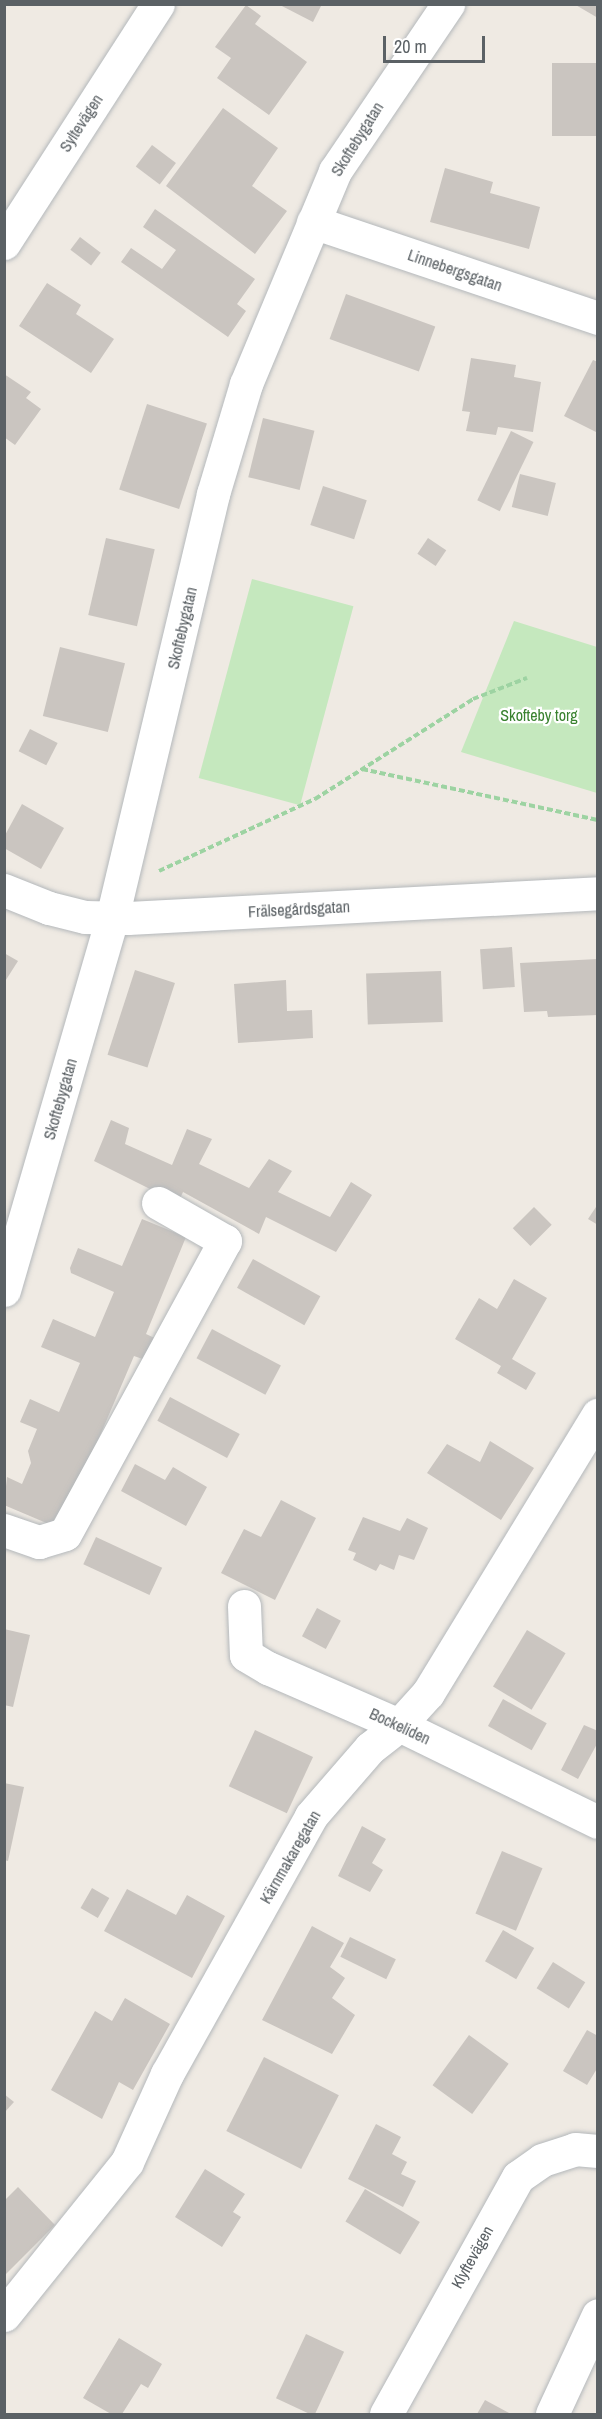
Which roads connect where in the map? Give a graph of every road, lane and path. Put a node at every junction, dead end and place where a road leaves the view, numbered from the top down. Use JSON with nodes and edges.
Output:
{"nodes":[{"id":1,"x":158,"y":4,"type":"edge"},
{"id":2,"x":448,"y":4,"type":"edge"},
{"id":3,"x":313,"y":222,"type":"junction"},
{"id":4,"x":9,"y":225,"type":"edge"},
{"id":5,"x":597,"y":318,"type":"edge"},
{"id":6,"x":527,"y":678,"type":"dead end"},
{"id":7,"x":362,"y":769,"type":"junction"},
{"id":8,"x":597,"y":820,"type":"edge"},
{"id":9,"x":153,"y":873,"type":"dead end"},
{"id":10,"x":4,"y":890,"type":"edge"},
{"id":11,"x":597,"y":893,"type":"edge"},
{"id":12,"x":112,"y":918,"type":"junction"},
{"id":13,"x":158,"y":1203,"type":"dead end"},
{"id":14,"x":9,"y":1254,"type":"edge"},
{"id":15,"x":4,"y":1290,"type":"edge"},
{"id":16,"x":597,"y":1415,"type":"edge"},
{"id":17,"x":4,"y":1530,"type":"edge"},
{"id":18,"x":244,"y":1606,"type":"dead end"},
{"id":19,"x":399,"y":1725,"type":"junction"},
{"id":20,"x":597,"y":1822,"type":"edge"},
{"id":21,"x":597,"y":2151,"type":"edge"},
{"id":22,"x":4,"y":2315,"type":"edge"},
{"id":23,"x":597,"y":2315,"type":"edge"},
{"id":24,"x":386,"y":2415,"type":"edge"},
{"id":25,"x":552,"y":2415,"type":"edge"}],
"edges":[{"from":1,"to":4,"type":"street","name":"Syltevägen"},
{"from":2,"to":3,"type":"street","name":"Skoftebygatan"},
{"from":3,"to":5,"type":"street","name":"Linnebergsgatan"},
{"from":3,"to":12,"type":"street","name":"Skoftebygatan"},
{"from":6,"to":7,"type":"path"},
{"from":7,"to":8,"type":"path"},
{"from":7,"to":9,"type":"path"},
{"from":10,"to":12,"type":"street","name":"Frälsegårdsgatan"},
{"from":11,"to":12,"type":"street","name":"Frälsegårdsgatan"},
{"from":12,"to":14,"type":"street","name":"Skoftebygatan"},
{"from":13,"to":17,"type":"street"},
{"from":14,"to":15,"type":"street","name":"Skoftebygatan"},
{"from":16,"to":19,"type":"street","name":"Kärnmakaregatan"},
{"from":18,"to":19,"type":"street","name":"Bockeliden"},
{"from":19,"to":20,"type":"street","name":"Bockeliden"},
{"from":19,"to":22,"type":"street","name":"Kärnmakaregatan"},
{"from":21,"to":24,"type":"street","name":"Klyftevägen"},
{"from":23,"to":25,"type":"street"}]}
